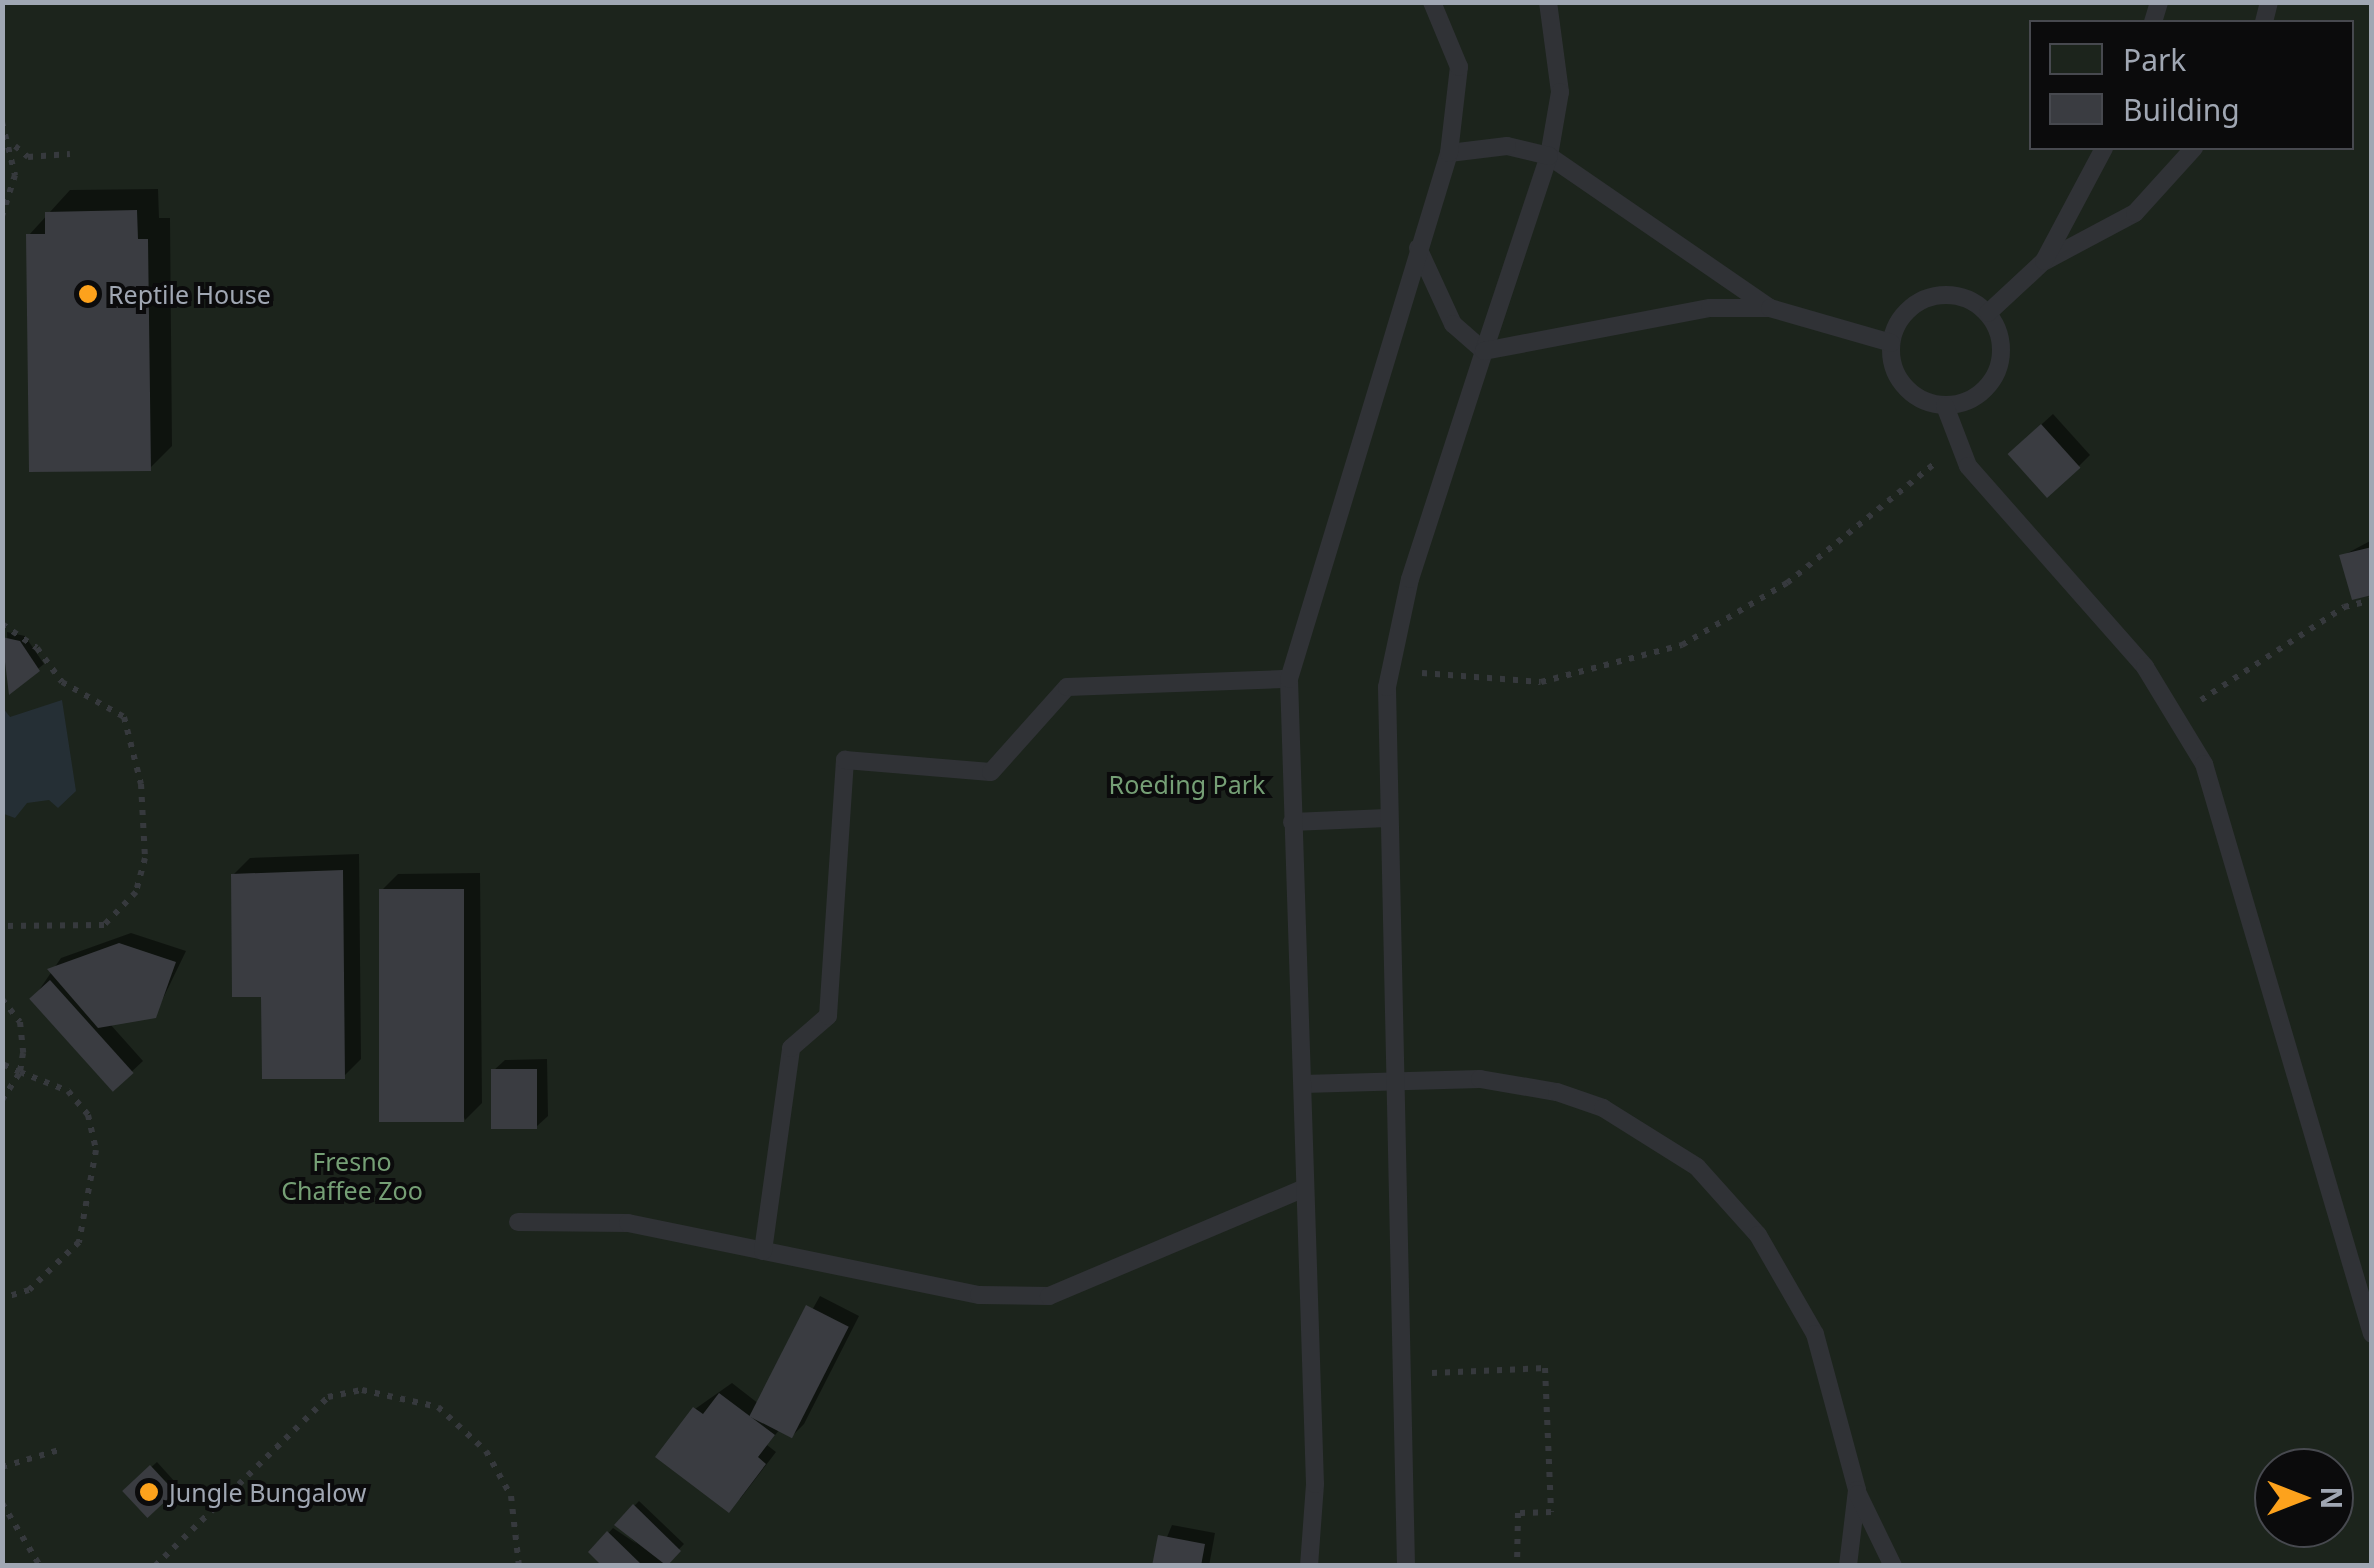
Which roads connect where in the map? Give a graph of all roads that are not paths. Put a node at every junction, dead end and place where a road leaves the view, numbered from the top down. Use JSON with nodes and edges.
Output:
{"nodes":[{"id":1,"x":1432,"y":2,"type":"edge"},
{"id":2,"x":1548,"y":2,"type":"edge"},
{"id":3,"x":2103,"y":150,"type":"edge"},
{"id":4,"x":2192,"y":150,"type":"edge"},
{"id":5,"x":1449,"y":153,"type":"junction"},
{"id":6,"x":1550,"y":156,"type":"junction"},
{"id":7,"x":1417,"y":246,"type":"junction"},
{"id":8,"x":2044,"y":261,"type":"junction"},
{"id":9,"x":1770,"y":308,"type":"junction"},
{"id":10,"x":1988,"y":313,"type":"junction"},
{"id":11,"x":1891,"y":343,"type":"junction"},
{"id":12,"x":1484,"y":351,"type":"junction"},
{"id":13,"x":1945,"y":406,"type":"junction"},
{"id":14,"x":1290,"y":679,"type":"junction"},
{"id":15,"x":1387,"y":818,"type":"junction"},
{"id":16,"x":1292,"y":822,"type":"junction"},
{"id":17,"x":1398,"y":1078,"type":"junction"},
{"id":18,"x":1303,"y":1084,"type":"junction"},
{"id":19,"x":1305,"y":1188,"type":"junction"},
{"id":20,"x":518,"y":1222,"type":"dead end"},
{"id":21,"x":764,"y":1250,"type":"junction"},
{"id":22,"x":2372,"y":1334,"type":"edge"},
{"id":23,"x":1857,"y":1490,"type":"junction"},
{"id":24,"x":1309,"y":1566,"type":"edge"},
{"id":25,"x":1406,"y":1566,"type":"edge"},
{"id":26,"x":1848,"y":1566,"type":"edge"},
{"id":27,"x":1892,"y":1566,"type":"edge"}],
"edges":[{"from":1,"to":5,"type":"lane"},
{"from":2,"to":6,"type":"lane"},
{"from":3,"to":8,"type":"lane"},
{"from":4,"to":8,"type":"lane"},
{"from":5,"to":6,"type":"lane"},
{"from":5,"to":7,"type":"lane"},
{"from":6,"to":9,"type":"lane"},
{"from":6,"to":12,"type":"lane"},
{"from":7,"to":12,"type":"lane"},
{"from":7,"to":14,"type":"lane"},
{"from":8,"to":10,"type":"lane"},
{"from":9,"to":11,"type":"lane"},
{"from":9,"to":12,"type":"lane"},
{"from":10,"to":11,"type":"lane"},
{"from":10,"to":13,"type":"lane"},
{"from":11,"to":13,"type":"lane"},
{"from":12,"to":15,"type":"lane"},
{"from":13,"to":22,"type":"lane"},
{"from":14,"to":16,"type":"lane"},
{"from":14,"to":21,"type":"lane"},
{"from":15,"to":16,"type":"lane"},
{"from":15,"to":17,"type":"lane"},
{"from":16,"to":18,"type":"lane"},
{"from":17,"to":18,"type":"lane"},
{"from":17,"to":23,"type":"lane"},
{"from":17,"to":25,"type":"lane"},
{"from":18,"to":19,"type":"lane"},
{"from":19,"to":21,"type":"lane"},
{"from":19,"to":24,"type":"lane"},
{"from":20,"to":21,"type":"lane"},
{"from":23,"to":26,"type":"lane"},
{"from":23,"to":27,"type":"lane"}]}
